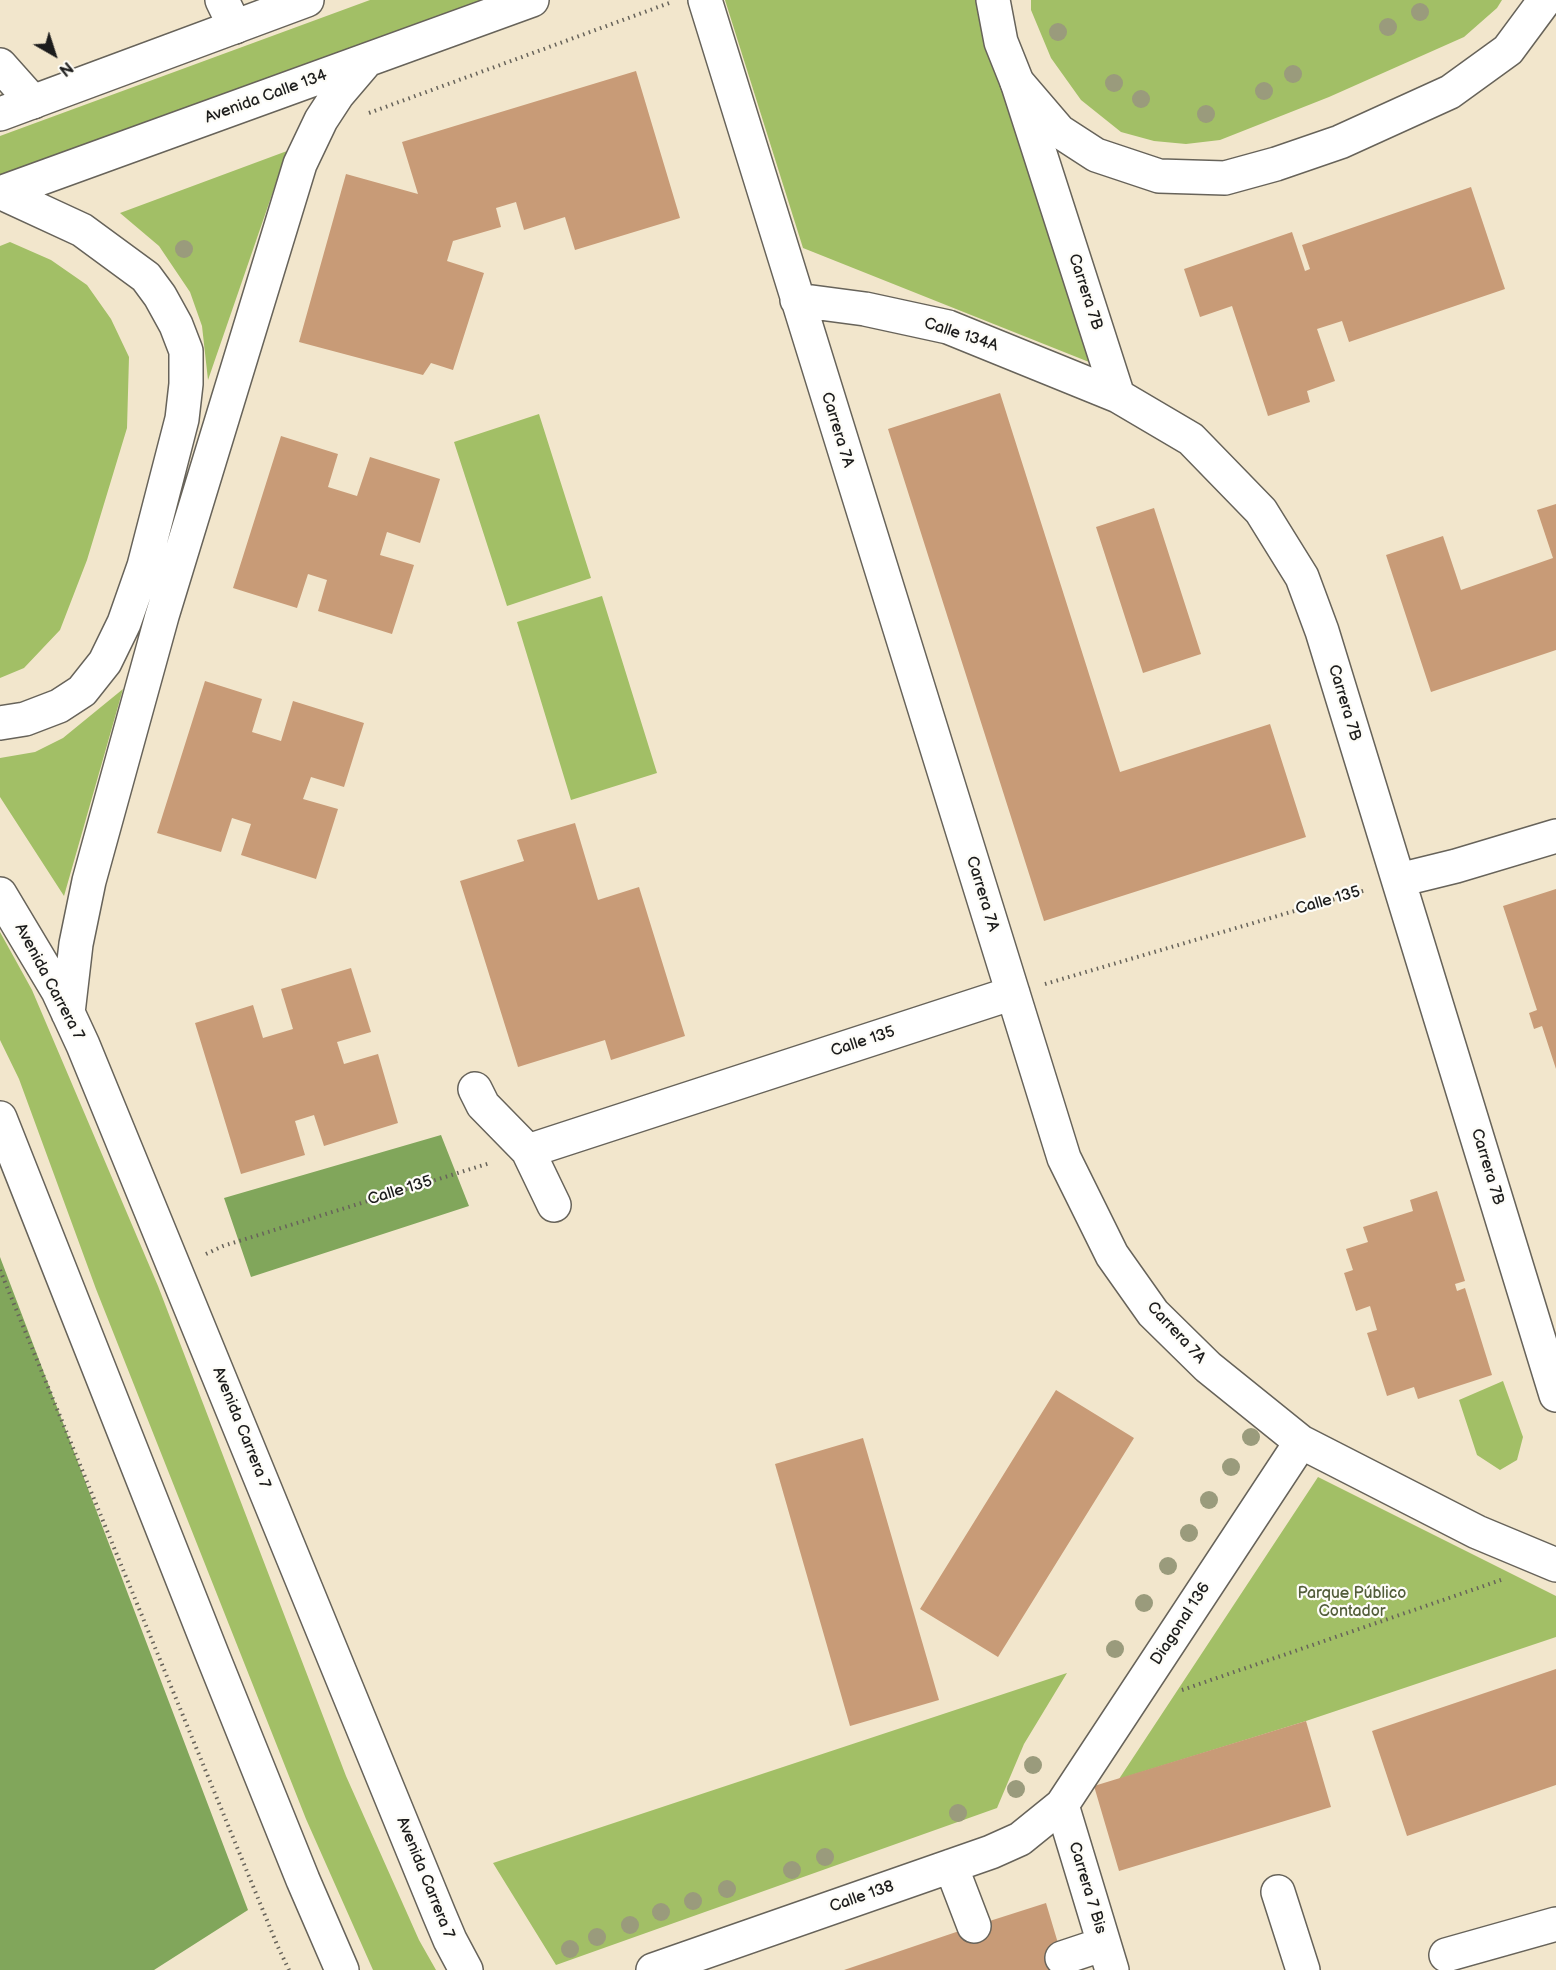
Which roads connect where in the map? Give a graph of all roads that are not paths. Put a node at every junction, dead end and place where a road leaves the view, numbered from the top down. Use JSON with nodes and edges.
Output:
{"nodes":[{"id":1,"x":307,"y":0,"type":"edge"},
{"id":2,"x":532,"y":0,"type":"edge"},
{"id":3,"x":705,"y":0,"type":"edge"},
{"id":4,"x":993,"y":0,"type":"edge"},
{"id":5,"x":1545,"y":0,"type":"edge"},
{"id":6,"x":228,"y":14,"type":"edge"},
{"id":7,"x":367,"y":60,"type":"junction"},
{"id":8,"x":0,"y":65,"type":"edge"},
{"id":9,"x":1017,"y":82,"type":"junction"},
{"id":10,"x":33,"y":102,"type":"junction"},
{"id":11,"x":0,"y":114,"type":"edge"},
{"id":12,"x":1,"y":193,"type":"edge"},
{"id":13,"x":797,"y":300,"type":"junction"},
{"id":14,"x":1119,"y":396,"type":"junction"},
{"id":15,"x":0,"y":723,"type":"edge"},
{"id":16,"x":1556,"y":836,"type":"edge"},
{"id":17,"x":1399,"y":880,"type":"junction"},
{"id":18,"x":0,"y":894,"type":"edge"},
{"id":19,"x":1013,"y":993,"type":"junction"},
{"id":20,"x":68,"y":1013,"type":"junction"},
{"id":21,"x":475,"y":1089,"type":"dead end"},
{"id":22,"x":0,"y":1118,"type":"edge"},
{"id":23,"x":528,"y":1151,"type":"junction"},
{"id":24,"x":554,"y":1205,"type":"dead end"},
{"id":25,"x":1556,"y":1395,"type":"edge"},
{"id":26,"x":1301,"y":1442,"type":"junction"},
{"id":27,"x":1553,"y":1564,"type":"edge"},
{"id":28,"x":1062,"y":1805,"type":"junction"},
{"id":29,"x":951,"y":1866,"type":"junction"},
{"id":30,"x":1278,"y":1892,"type":"dead end"},
{"id":31,"x":1556,"y":1924,"type":"edge"},
{"id":32,"x":974,"y":1926,"type":"dead end"},
{"id":33,"x":1446,"y":1955,"type":"dead end"},
{"id":34,"x":1108,"y":1957,"type":"edge"},
{"id":35,"x":1062,"y":1958,"type":"dead end"},
{"id":36,"x":342,"y":1970,"type":"edge"},
{"id":37,"x":466,"y":1970,"type":"edge"},
{"id":38,"x":653,"y":1970,"type":"edge"},
{"id":39,"x":1303,"y":1970,"type":"edge"}],
"edges":[{"from":1,"to":6,"type":"street"},
{"from":2,"to":7,"type":"street","name":"Avenida Calle 134"},
{"from":3,"to":13,"type":"street","name":"Carrera 7A"},
{"from":4,"to":9,"type":"street"},
{"from":5,"to":9,"type":"street"},
{"from":6,"to":10,"type":"street"},
{"from":7,"to":12,"type":"street","name":"Avenida Calle 134"},
{"from":7,"to":20,"type":"street"},
{"from":8,"to":10,"type":"street"},
{"from":9,"to":14,"type":"street","name":"Carrera 7B"},
{"from":10,"to":11,"type":"street"},
{"from":12,"to":15,"type":"street"},
{"from":13,"to":14,"type":"street","name":"Calle 134A"},
{"from":13,"to":19,"type":"street","name":"Carrera 7A"},
{"from":14,"to":17,"type":"street","name":"Carrera 7B"},
{"from":16,"to":17,"type":"street"},
{"from":17,"to":25,"type":"street","name":"Carrera 7B"},
{"from":18,"to":20,"type":"street","name":"Avenida Carrera 7"},
{"from":19,"to":23,"type":"street","name":"Calle 135"},
{"from":19,"to":26,"type":"street","name":"Carrera 7A"},
{"from":20,"to":37,"type":"street","name":"Avenida Carrera 7"},
{"from":21,"to":23,"type":"street"},
{"from":22,"to":36,"type":"street"},
{"from":23,"to":24,"type":"street"},
{"from":26,"to":27,"type":"street","name":"Carrera 7A"},
{"from":26,"to":28,"type":"street","name":"Diagonal 136"},
{"from":28,"to":29,"type":"street","name":"Calle 138"},
{"from":28,"to":34,"type":"street","name":"Carrera 7 Bis"},
{"from":29,"to":32,"type":"street"},
{"from":29,"to":38,"type":"street","name":"Calle 138"},
{"from":30,"to":39,"type":"street"},
{"from":31,"to":33,"type":"street"},
{"from":34,"to":35,"type":"street"}]}
